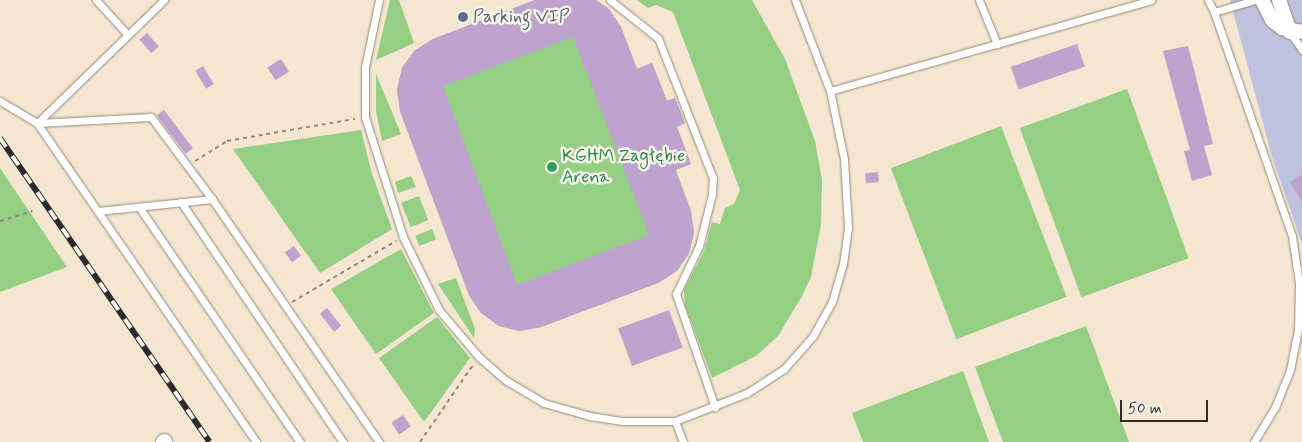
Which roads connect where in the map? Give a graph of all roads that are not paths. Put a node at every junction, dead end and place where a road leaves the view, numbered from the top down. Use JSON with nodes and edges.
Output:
{"nodes":[{"id":1,"x":96,"y":0,"type":"edge"},
{"id":2,"x":164,"y":0,"type":"edge"},
{"id":3,"x":379,"y":0,"type":"edge"},
{"id":4,"x":610,"y":0,"type":"edge"},
{"id":5,"x":795,"y":0,"type":"edge"},
{"id":6,"x":980,"y":0,"type":"edge"},
{"id":7,"x":1151,"y":0,"type":"edge"},
{"id":8,"x":1208,"y":0,"type":"edge"},
{"id":9,"x":1255,"y":0,"type":"edge"},
{"id":10,"x":1262,"y":0,"type":"edge"},
{"id":11,"x":1279,"y":0,"type":"edge"},
{"id":12,"x":1214,"y":12,"type":"junction"},
{"id":13,"x":1296,"y":32,"type":"edge"},
{"id":14,"x":128,"y":35,"type":"junction"},
{"id":15,"x":997,"y":44,"type":"junction"},
{"id":16,"x":1302,"y":50,"type":"edge"},
{"id":17,"x":830,"y":91,"type":"junction"},
{"id":18,"x":0,"y":101,"type":"edge"},
{"id":19,"x":37,"y":123,"type":"junction"},
{"id":20,"x":212,"y":199,"type":"junction"},
{"id":21,"x":181,"y":202,"type":"junction"},
{"id":22,"x":139,"y":207,"type":"junction"},
{"id":23,"x":98,"y":211,"type":"junction"},
{"id":24,"x":715,"y":407,"type":"junction"},
{"id":25,"x":675,"y":422,"type":"junction"},
{"id":26,"x":256,"y":442,"type":"edge"},
{"id":27,"x":300,"y":442,"type":"edge"},
{"id":28,"x":343,"y":442,"type":"edge"},
{"id":29,"x":379,"y":442,"type":"edge"},
{"id":30,"x":683,"y":442,"type":"edge"},
{"id":31,"x":1254,"y":442,"type":"edge"}],
"edges":[{"from":1,"to":14,"type":"lane"},
{"from":2,"to":14,"type":"lane"},
{"from":3,"to":25,"type":"lane"},
{"from":4,"to":24,"type":"lane"},
{"from":5,"to":17,"type":"lane"},
{"from":6,"to":15,"type":"lane"},
{"from":7,"to":15,"type":"lane"},
{"from":8,"to":12,"type":"lane"},
{"from":9,"to":12,"type":"lane"},
{"from":10,"to":13,"type":"street"},
{"from":11,"to":13,"type":"street"},
{"from":12,"to":31,"type":"lane"},
{"from":13,"to":16,"type":"lane"},
{"from":14,"to":19,"type":"lane"},
{"from":15,"to":17,"type":"lane"},
{"from":17,"to":24,"type":"lane"},
{"from":18,"to":19,"type":"lane"},
{"from":19,"to":20,"type":"lane"},
{"from":19,"to":23,"type":"lane"},
{"from":20,"to":21,"type":"lane"},
{"from":20,"to":29,"type":"lane"},
{"from":21,"to":22,"type":"lane"},
{"from":21,"to":28,"type":"lane"},
{"from":22,"to":23,"type":"lane"},
{"from":22,"to":27,"type":"lane"},
{"from":23,"to":26,"type":"lane"},
{"from":24,"to":25,"type":"lane"},
{"from":25,"to":30,"type":"lane"}]}
